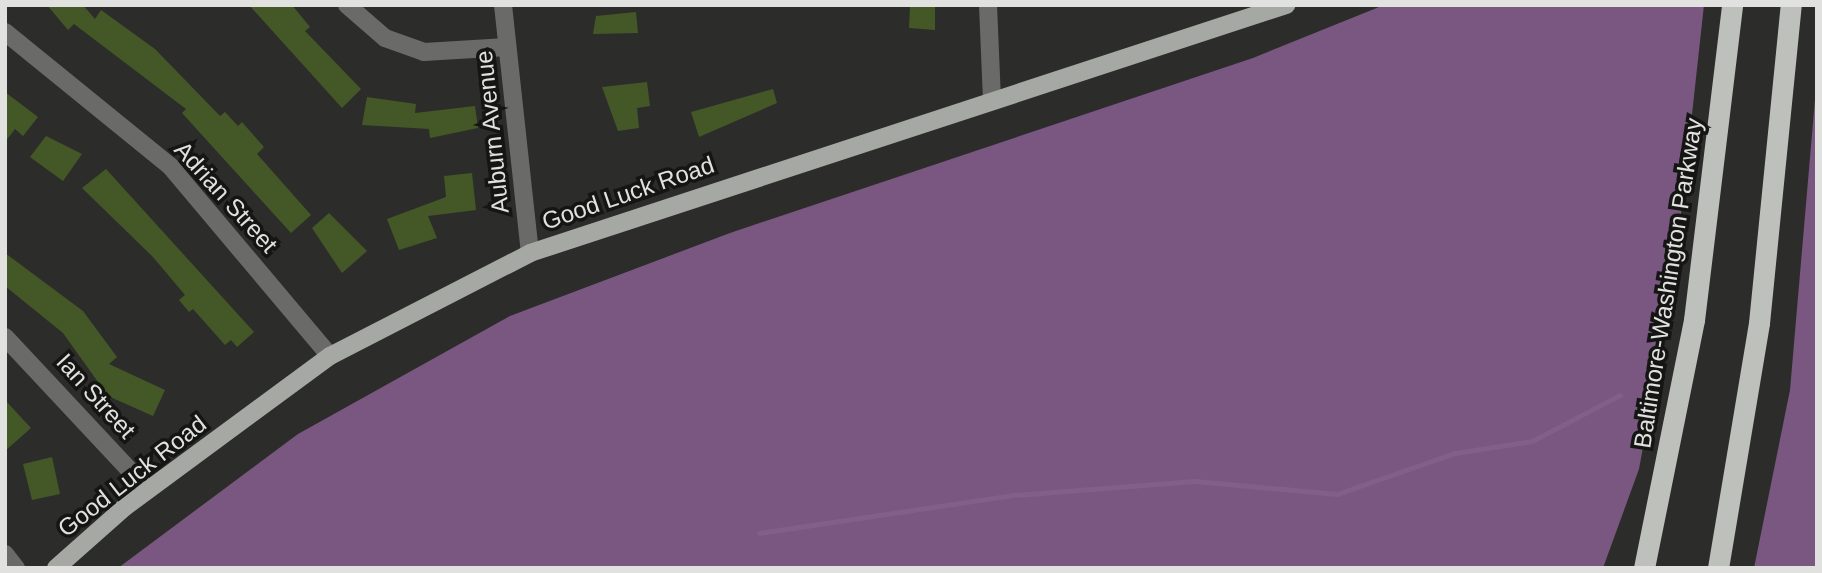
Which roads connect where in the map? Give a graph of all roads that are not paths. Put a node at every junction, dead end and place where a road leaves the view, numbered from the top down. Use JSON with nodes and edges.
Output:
{"nodes":[{"id":1,"x":347,"y":5,"type":"edge"},
{"id":2,"x":503,"y":5,"type":"edge"},
{"id":3,"x":988,"y":5,"type":"edge"},
{"id":4,"x":1286,"y":5,"type":"edge"},
{"id":5,"x":1732,"y":5,"type":"edge"},
{"id":6,"x":1791,"y":5,"type":"edge"},
{"id":7,"x":5,"y":32,"type":"edge"},
{"id":8,"x":507,"y":47,"type":"junction"},
{"id":9,"x":992,"y":99,"type":"junction"},
{"id":10,"x":530,"y":253,"type":"junction"},
{"id":11,"x":5,"y":337,"type":"edge"},
{"id":12,"x":330,"y":356,"type":"junction"},
{"id":13,"x":148,"y":490,"type":"junction"},
{"id":14,"x":5,"y":554,"type":"edge"},
{"id":15,"x":16,"y":568,"type":"edge"},
{"id":16,"x":56,"y":568,"type":"edge"},
{"id":17,"x":1644,"y":568,"type":"edge"},
{"id":18,"x":1718,"y":568,"type":"edge"}],
"edges":[{"from":1,"to":8,"type":"street"},
{"from":2,"to":8,"type":"street","name":"Auburn Avenue"},
{"from":3,"to":9,"type":"street"},
{"from":4,"to":9,"type":"main road","name":"Good Luck Road"},
{"from":5,"to":17,"type":"highway","name":"Baltimore-Washington Parkway"},
{"from":6,"to":18,"type":"highway"},
{"from":7,"to":12,"type":"street","name":"Adrian Street"},
{"from":8,"to":10,"type":"street","name":"Auburn Avenue"},
{"from":9,"to":10,"type":"main road","name":"Good Luck Road"},
{"from":10,"to":12,"type":"main road","name":"Good Luck Road"},
{"from":11,"to":13,"type":"street","name":"Ian Street"},
{"from":12,"to":13,"type":"main road","name":"Good Luck Road"},
{"from":13,"to":16,"type":"main road","name":"Good Luck Road"},
{"from":14,"to":15,"type":"street"}]}
